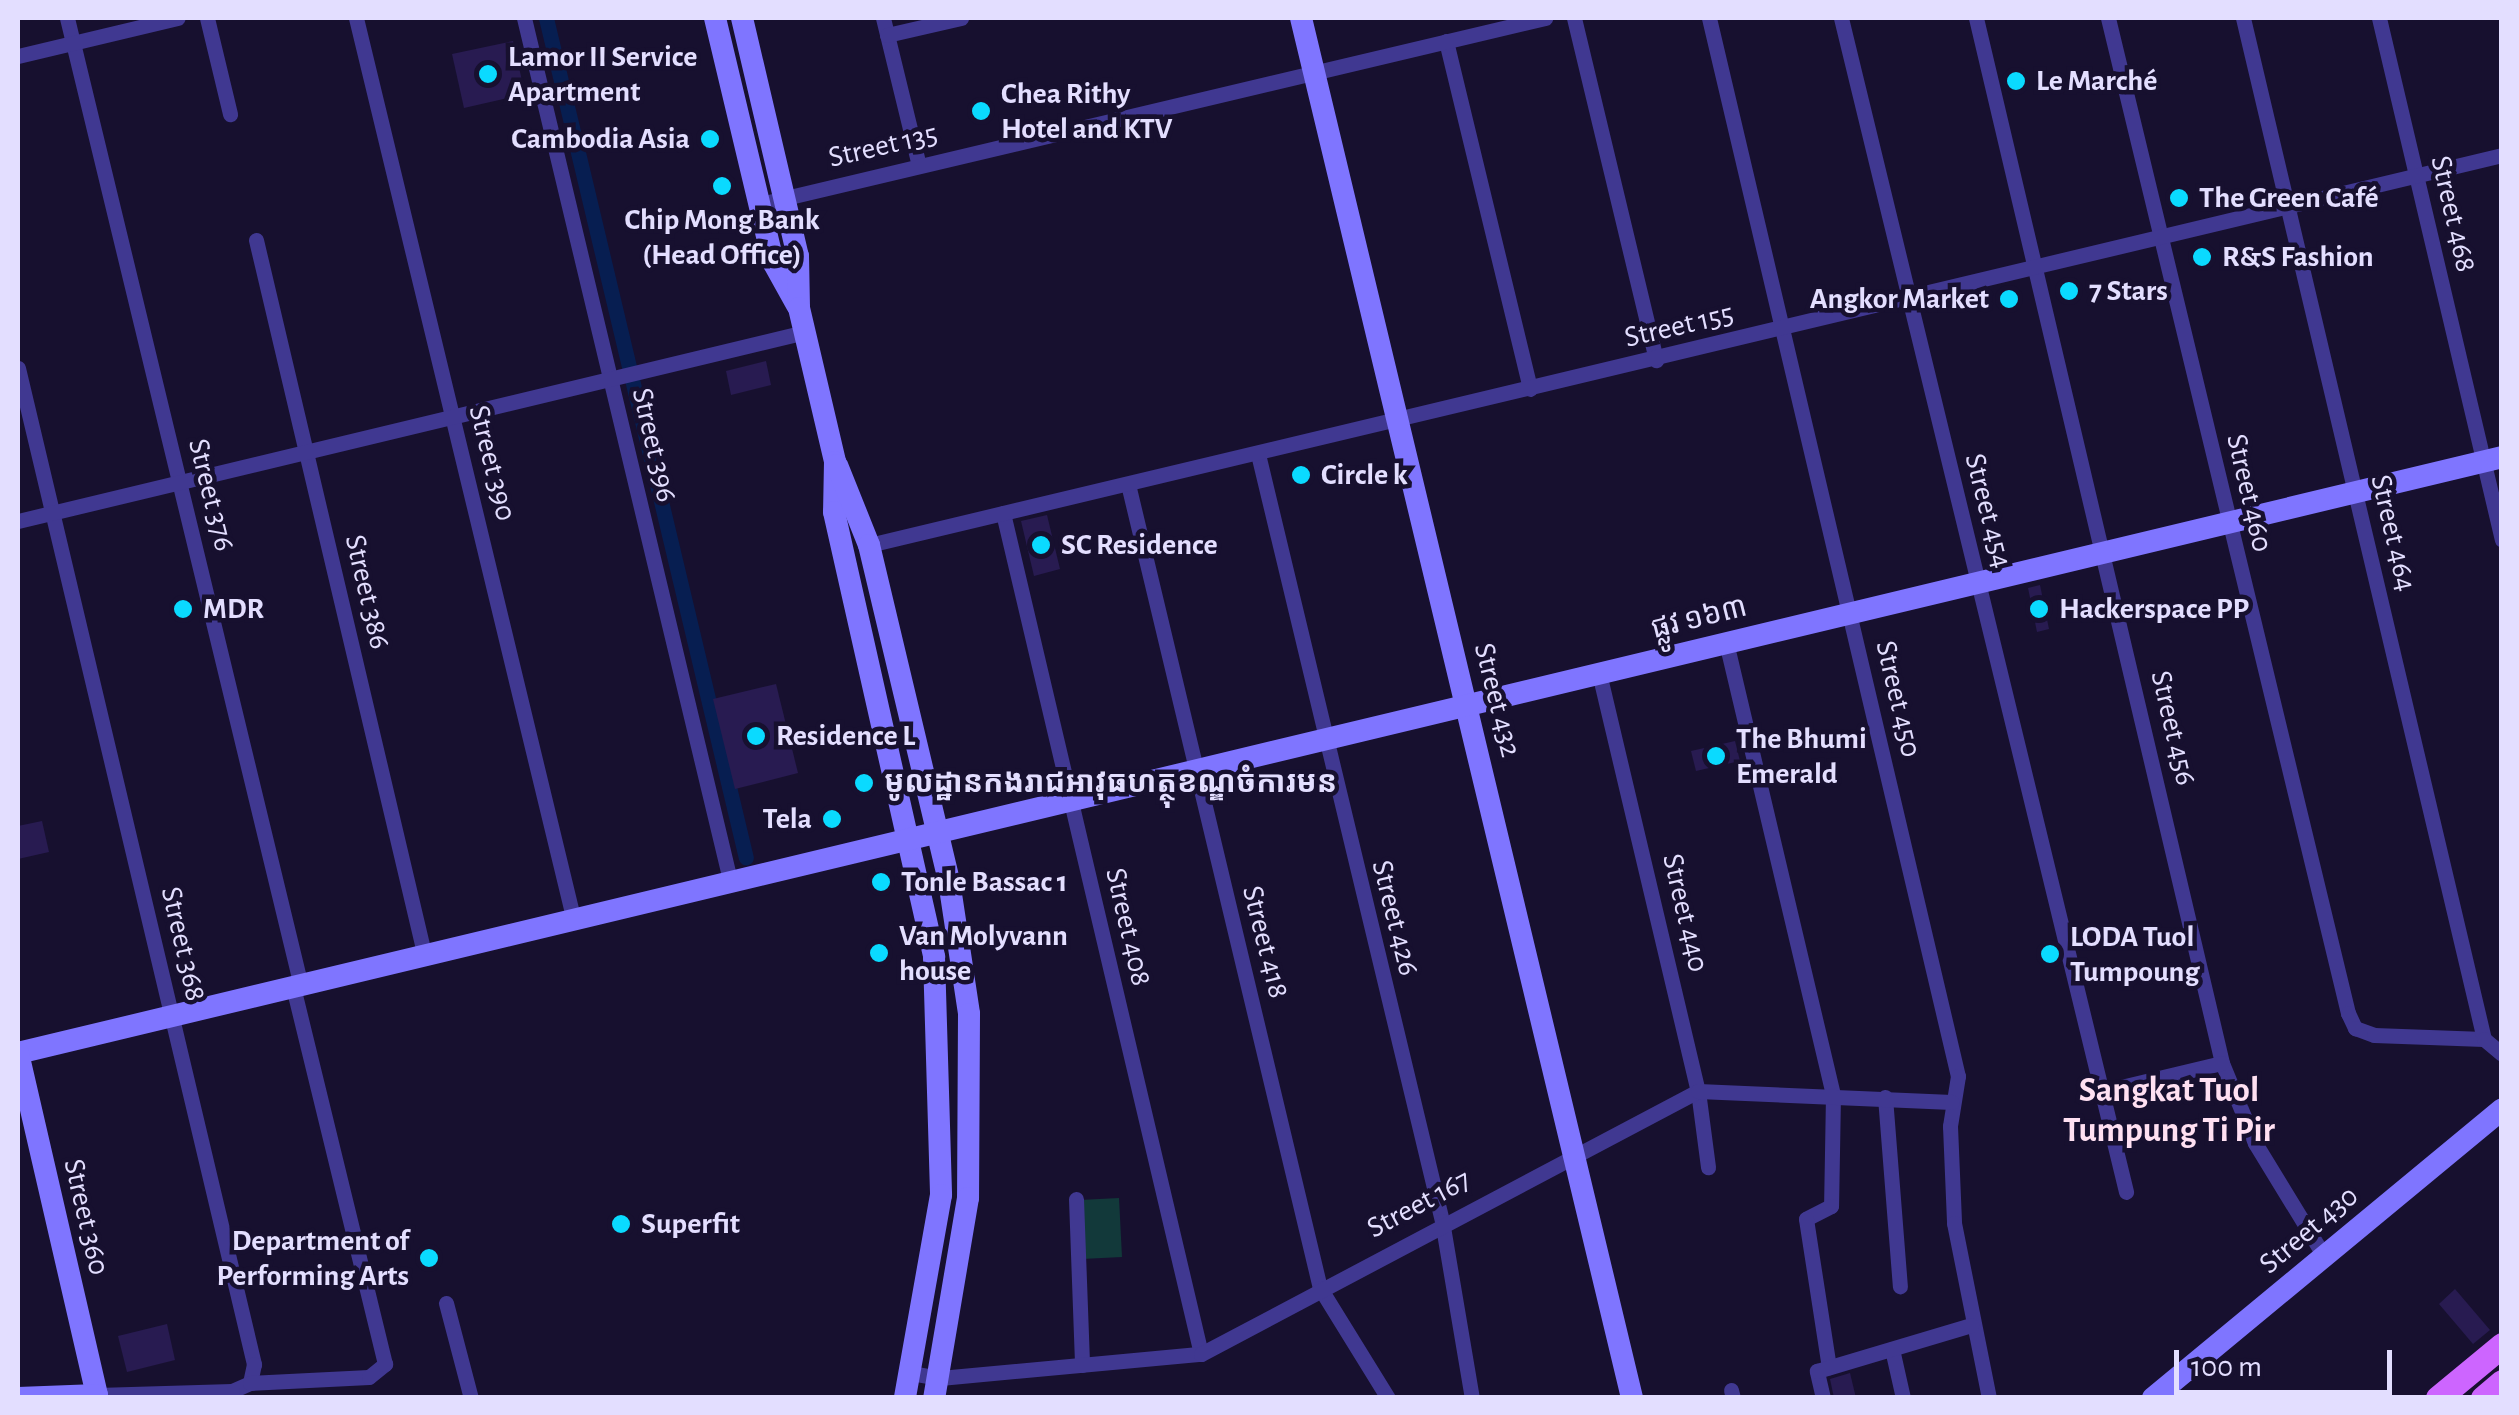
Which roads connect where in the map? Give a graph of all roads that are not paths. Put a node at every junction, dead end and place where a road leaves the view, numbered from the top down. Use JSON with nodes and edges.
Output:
{"nodes":[{"id":1,"x":67,"y":18,"type":"edge"},
{"id":2,"x":178,"y":18,"type":"edge"},
{"id":3,"x":207,"y":18,"type":"edge"},
{"id":4,"x":356,"y":18,"type":"edge"},
{"id":5,"x":524,"y":18,"type":"edge"},
{"id":6,"x":715,"y":18,"type":"edge"},
{"id":7,"x":742,"y":18,"type":"edge"},
{"id":8,"x":883,"y":18,"type":"edge"},
{"id":9,"x":961,"y":18,"type":"edge"},
{"id":10,"x":1302,"y":18,"type":"edge"},
{"id":11,"x":1545,"y":18,"type":"edge"},
{"id":12,"x":1574,"y":18,"type":"edge"},
{"id":13,"x":1709,"y":18,"type":"edge"},
{"id":14,"x":1841,"y":18,"type":"edge"},
{"id":15,"x":1976,"y":18,"type":"edge"},
{"id":16,"x":2108,"y":18,"type":"edge"},
{"id":17,"x":2243,"y":18,"type":"edge"},
{"id":18,"x":2380,"y":18,"type":"edge"},
{"id":19,"x":888,"y":35,"type":"junction"},
{"id":20,"x":1446,"y":41,"type":"junction"},
{"id":21,"x":74,"y":43,"type":"junction"},
{"id":22,"x":18,"y":56,"type":"edge"},
{"id":23,"x":1314,"y":72,"type":"junction"},
{"id":24,"x":230,"y":114,"type":"dead end"},
{"id":25,"x":2502,"y":156,"type":"edge"},
{"id":26,"x":919,"y":166,"type":"junction"},
{"id":27,"x":2416,"y":176,"type":"junction"},
{"id":28,"x":785,"y":198,"type":"junction"},
{"id":29,"x":760,"y":204,"type":"junction"},
{"id":30,"x":2288,"y":208,"type":"junction"},
{"id":31,"x":2161,"y":238,"type":"junction"},
{"id":32,"x":256,"y":240,"type":"dead end"},
{"id":33,"x":2036,"y":268,"type":"junction"},
{"id":34,"x":1908,"y":300,"type":"junction"},
{"id":35,"x":799,"y":308,"type":"junction"},
{"id":36,"x":1783,"y":330,"type":"junction"},
{"id":37,"x":804,"y":332,"type":"junction"},
{"id":38,"x":1656,"y":360,"type":"junction"},
{"id":39,"x":18,"y":368,"type":"edge"},
{"id":40,"x":618,"y":377,"type":"junction"},
{"id":41,"x":1530,"y":389,"type":"junction"},
{"id":42,"x":452,"y":417,"type":"junction"},
{"id":43,"x":1398,"y":420,"type":"junction"},
{"id":44,"x":306,"y":452,"type":"junction"},
{"id":45,"x":1258,"y":454,"type":"junction"},
{"id":46,"x":2492,"y":460,"type":"edge"},
{"id":47,"x":835,"y":462,"type":"junction"},
{"id":48,"x":180,"y":482,"type":"junction"},
{"id":49,"x":1128,"y":484,"type":"junction"},
{"id":50,"x":2355,"y":492,"type":"junction"},
{"id":51,"x":52,"y":513,"type":"junction"},
{"id":52,"x":1003,"y":514,"type":"junction"},
{"id":53,"x":18,"y":521,"type":"edge"},
{"id":54,"x":2228,"y":523,"type":"junction"},
{"id":55,"x":2502,"y":540,"type":"edge"},
{"id":56,"x":869,"y":545,"type":"junction"},
{"id":57,"x":2104,"y":552,"type":"junction"},
{"id":58,"x":1976,"y":582,"type":"junction"},
{"id":59,"x":1849,"y":613,"type":"junction"},
{"id":60,"x":1726,"y":642,"type":"junction"},
{"id":61,"x":1599,"y":673,"type":"junction"},
{"id":62,"x":1467,"y":705,"type":"junction"},
{"id":63,"x":1323,"y":741,"type":"junction"},
{"id":64,"x":1195,"y":772,"type":"junction"},
{"id":65,"x":1071,"y":802,"type":"junction"},
{"id":66,"x":938,"y":835,"type":"junction"},
{"id":67,"x":912,"y":842,"type":"junction"},
{"id":68,"x":731,"y":884,"type":"junction"},
{"id":69,"x":574,"y":922,"type":"junction"},
{"id":70,"x":426,"y":957,"type":"junction"},
{"id":71,"x":297,"y":987,"type":"junction"},
{"id":72,"x":969,"y":1014,"type":"junction"},
{"id":73,"x":940,"y":1016,"type":"junction"},
{"id":74,"x":172,"y":1017,"type":"junction"},
{"id":75,"x":2484,"y":1039,"type":"junction"},
{"id":76,"x":18,"y":1053,"type":"edge"},
{"id":77,"x":2502,"y":1054,"type":"edge"},
{"id":78,"x":2222,"y":1063,"type":"junction"},
{"id":79,"x":1698,"y":1091,"type":"junction"},
{"id":80,"x":2100,"y":1092,"type":"junction"},
{"id":81,"x":1833,"y":1095,"type":"junction"},
{"id":82,"x":1886,"y":1097,"type":"junction"},
{"id":83,"x":1952,"y":1102,"type":"junction"},
{"id":84,"x":2502,"y":1108,"type":"edge"},
{"id":85,"x":1576,"y":1156,"type":"junction"},
{"id":86,"x":1708,"y":1167,"type":"dead end"},
{"id":87,"x":2126,"y":1192,"type":"dead end"},
{"id":88,"x":1076,"y":1200,"type":"dead end"},
{"id":89,"x":1442,"y":1220,"type":"junction"},
{"id":90,"x":2324,"y":1256,"type":"junction"},
{"id":91,"x":1900,"y":1286,"type":"dead end"},
{"id":92,"x":1320,"y":1288,"type":"junction"},
{"id":93,"x":446,"y":1304,"type":"dead end"},
{"id":94,"x":1971,"y":1325,"type":"junction"},
{"id":95,"x":2502,"y":1345,"type":"edge"},
{"id":96,"x":1892,"y":1349,"type":"junction"},
{"id":97,"x":1200,"y":1354,"type":"junction"},
{"id":98,"x":1082,"y":1365,"type":"junction"},
{"id":99,"x":1823,"y":1369,"type":"junction"},
{"id":100,"x":911,"y":1373,"type":"junction"},
{"id":101,"x":2502,"y":1382,"type":"edge"},
{"id":102,"x":250,"y":1383,"type":"junction"},
{"id":103,"x":937,"y":1388,"type":"edge"},
{"id":104,"x":97,"y":1395,"type":"edge"},
{"id":105,"x":1627,"y":1395,"type":"edge"},
{"id":106,"x":18,"y":1398,"type":"edge"},
{"id":107,"x":470,"y":1398,"type":"edge"},
{"id":108,"x":904,"y":1398,"type":"edge"},
{"id":109,"x":1388,"y":1398,"type":"edge"},
{"id":110,"x":1472,"y":1398,"type":"edge"},
{"id":111,"x":1823,"y":1398,"type":"edge"},
{"id":112,"x":1903,"y":1398,"type":"edge"},
{"id":113,"x":1989,"y":1398,"type":"edge"},
{"id":114,"x":2154,"y":1398,"type":"edge"},
{"id":115,"x":2438,"y":1398,"type":"edge"},
{"id":116,"x":2483,"y":1398,"type":"edge"}],
"edges":[{"from":1,"to":21,"type":"street","name":"Street 376"},
{"from":2,"to":21,"type":"street"},
{"from":3,"to":24,"type":"street"},
{"from":4,"to":42,"type":"street","name":"Street 390"},
{"from":5,"to":40,"type":"street","name":"Street 396"},
{"from":6,"to":29,"type":"street"},
{"from":7,"to":28,"type":"street"},
{"from":8,"to":19,"type":"street"},
{"from":9,"to":19,"type":"street"},
{"from":10,"to":23,"type":"street","name":"Street 432"},
{"from":11,"to":20,"type":"street","name":"Street 135"},
{"from":12,"to":38,"type":"street"},
{"from":13,"to":36,"type":"street","name":"Street 450"},
{"from":14,"to":34,"type":"street","name":"Street 454"},
{"from":15,"to":33,"type":"street","name":"Street 456"},
{"from":16,"to":31,"type":"street","name":"Street 460"},
{"from":17,"to":30,"type":"street","name":"Street 464"},
{"from":18,"to":27,"type":"street","name":"Street 468"},
{"from":19,"to":26,"type":"street"},
{"from":20,"to":23,"type":"street","name":"Street 135"},
{"from":20,"to":41,"type":"street"},
{"from":21,"to":22,"type":"street"},
{"from":21,"to":48,"type":"street","name":"Street 376"},
{"from":23,"to":26,"type":"street","name":"Street 135"},
{"from":23,"to":43,"type":"street","name":"Street 432"},
{"from":25,"to":27,"type":"street","name":"Street 155"},
{"from":26,"to":28,"type":"street","name":"Street 135"},
{"from":27,"to":30,"type":"street","name":"Street 155"},
{"from":27,"to":46,"type":"street","name":"Street 468"},
{"from":28,"to":29,"type":"street","name":"Street 135"},
{"from":28,"to":35,"type":"street"},
{"from":29,"to":35,"type":"street"},
{"from":30,"to":31,"type":"street","name":"Street 155"},
{"from":30,"to":50,"type":"street","name":"Street 464"},
{"from":31,"to":33,"type":"street","name":"Street 155"},
{"from":31,"to":54,"type":"street","name":"Street 460"},
{"from":32,"to":44,"type":"street","name":"Street 386"},
{"from":33,"to":34,"type":"street","name":"Street 155"},
{"from":33,"to":57,"type":"street","name":"Street 456"},
{"from":34,"to":36,"type":"street","name":"Street 155"},
{"from":34,"to":58,"type":"street","name":"Street 454"},
{"from":35,"to":37,"type":"street"},
{"from":36,"to":38,"type":"street","name":"Street 155"},
{"from":36,"to":59,"type":"street","name":"Street 450"},
{"from":37,"to":40,"type":"street"},
{"from":37,"to":47,"type":"street"},
{"from":38,"to":41,"type":"street","name":"Street 155"},
{"from":39,"to":51,"type":"street","name":"Street 368"},
{"from":40,"to":42,"type":"street"},
{"from":40,"to":68,"type":"street","name":"Street 396"},
{"from":41,"to":43,"type":"street","name":"Street 155"},
{"from":42,"to":44,"type":"street"},
{"from":42,"to":69,"type":"street","name":"Street 390"},
{"from":43,"to":45,"type":"street","name":"Street 155"},
{"from":43,"to":62,"type":"street","name":"Street 432"},
{"from":44,"to":48,"type":"street"},
{"from":44,"to":70,"type":"street","name":"Street 386"},
{"from":45,"to":49,"type":"street","name":"Street 155"},
{"from":45,"to":63,"type":"street","name":"Street 426"},
{"from":46,"to":50,"type":"street","name":"ផ្លូវ ១៦៣"},
{"from":46,"to":55,"type":"street","name":"Street 468"},
{"from":47,"to":56,"type":"street"},
{"from":47,"to":67,"type":"street"},
{"from":48,"to":51,"type":"street"},
{"from":48,"to":71,"type":"street","name":"Street 376"},
{"from":49,"to":52,"type":"street","name":"Street 155"},
{"from":49,"to":64,"type":"street","name":"Street 418"},
{"from":50,"to":54,"type":"street","name":"ផ្លូវ ១៦៣"},
{"from":50,"to":75,"type":"street","name":"Street 464"},
{"from":51,"to":53,"type":"street"},
{"from":51,"to":74,"type":"street","name":"Street 368"},
{"from":52,"to":56,"type":"street","name":"Street 155"},
{"from":52,"to":65,"type":"street","name":"Street 408"},
{"from":54,"to":57,"type":"street","name":"ផ្លូវ ១៦៣"},
{"from":54,"to":75,"type":"street","name":"Street 460"},
{"from":56,"to":66,"type":"street"},
{"from":57,"to":58,"type":"street","name":"ផ្លូវ ១៦៣"},
{"from":57,"to":78,"type":"street","name":"Street 456"},
{"from":58,"to":59,"type":"street","name":"ផ្លូវ ១៦៣"},
{"from":58,"to":80,"type":"street","name":"Street 454"},
{"from":59,"to":60,"type":"street","name":"ផ្លូវ ១៦៣"},
{"from":59,"to":83,"type":"street","name":"Street 450"},
{"from":60,"to":61,"type":"street","name":"ផ្លូវ ១៦៣"},
{"from":60,"to":81,"type":"street"},
{"from":61,"to":62,"type":"street","name":"ផ្លូវ ១៦៣"},
{"from":61,"to":79,"type":"street","name":"Street 440"},
{"from":62,"to":63,"type":"street","name":"ផ្លូវ ១៦៣"},
{"from":62,"to":85,"type":"street","name":"Street 432"},
{"from":63,"to":64,"type":"street","name":"ផ្លូវ ១៦៣"},
{"from":63,"to":89,"type":"street","name":"Street 426"},
{"from":64,"to":65,"type":"street","name":"ផ្លូវ ១៦៣"},
{"from":64,"to":92,"type":"street","name":"Street 418"},
{"from":65,"to":66,"type":"street","name":"ផ្លូវ ១៦៣"},
{"from":65,"to":97,"type":"street","name":"Street 408"},
{"from":66,"to":67,"type":"street","name":"ផ្លូវ ១៦៣"},
{"from":66,"to":72,"type":"street"},
{"from":67,"to":68,"type":"street","name":"ផ្លូវ ១៦៣"},
{"from":67,"to":73,"type":"street"},
{"from":68,"to":69,"type":"street","name":"ផ្លូវ ១៦៣"},
{"from":69,"to":70,"type":"street","name":"ផ្លូវ ១៦៣"},
{"from":70,"to":71,"type":"street","name":"ផ្លូវ ១៦៣"},
{"from":71,"to":74,"type":"street","name":"ផ្លូវ ១៦៣"},
{"from":71,"to":102,"type":"street","name":"Street 376"},
{"from":72,"to":73,"type":"street"},
{"from":72,"to":103,"type":"street"},
{"from":73,"to":100,"type":"street"},
{"from":74,"to":76,"type":"street","name":"ផ្លូវ ១៦៣"},
{"from":74,"to":102,"type":"street","name":"Street 368"},
{"from":75,"to":77,"type":"street"},
{"from":76,"to":104,"type":"street","name":"Street 360"},
{"from":78,"to":80,"type":"street"},
{"from":78,"to":90,"type":"street","name":"Street 456"},
{"from":79,"to":81,"type":"street","name":"Street 167"},
{"from":79,"to":85,"type":"street","name":"Street 167"},
{"from":79,"to":86,"type":"street","name":"Street 440"},
{"from":80,"to":87,"type":"street","name":"Street 454"},
{"from":81,"to":82,"type":"street","name":"Street 167"},
{"from":81,"to":99,"type":"street"},
{"from":82,"to":83,"type":"street","name":"Street 167"},
{"from":82,"to":91,"type":"street"},
{"from":83,"to":94,"type":"street","name":"Street 450"},
{"from":84,"to":90,"type":"street","name":"Street 430"},
{"from":85,"to":89,"type":"street","name":"Street 167"},
{"from":85,"to":105,"type":"street","name":"Street 432"},
{"from":88,"to":98,"type":"street"},
{"from":89,"to":92,"type":"street","name":"Street 167"},
{"from":89,"to":110,"type":"street","name":"Street 426"},
{"from":90,"to":114,"type":"street","name":"Street 430"},
{"from":92,"to":97,"type":"street","name":"Street 167"},
{"from":92,"to":109,"type":"street","name":"Street 418"},
{"from":93,"to":107,"type":"street"},
{"from":94,"to":96,"type":"street"},
{"from":94,"to":113,"type":"street","name":"Street 450"},
{"from":95,"to":115,"type":"main road"},
{"from":96,"to":99,"type":"street"},
{"from":96,"to":112,"type":"street"},
{"from":97,"to":98,"type":"street","name":"Street 167"},
{"from":98,"to":103,"type":"street","name":"Street 167"},
{"from":99,"to":111,"type":"street"},
{"from":100,"to":103,"type":"street","name":"Street 167"},
{"from":100,"to":108,"type":"street"},
{"from":101,"to":116,"type":"main road"},
{"from":102,"to":104,"type":"street"},
{"from":104,"to":106,"type":"street"}]}
